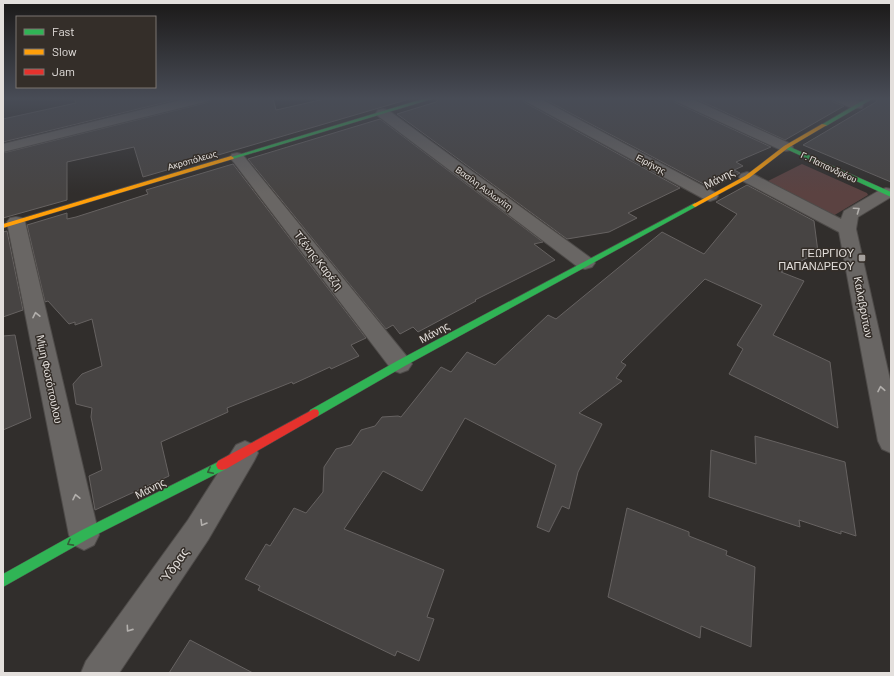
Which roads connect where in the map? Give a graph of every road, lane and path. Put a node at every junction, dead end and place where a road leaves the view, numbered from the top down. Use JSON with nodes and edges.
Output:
{"nodes":[{"id":1,"x":78,"y":130,"type":"edge"},
{"id":2,"x":328,"y":130,"type":"edge"},
{"id":3,"x":405,"y":130,"type":"edge"},
{"id":4,"x":587,"y":130,"type":"edge"},
{"id":5,"x":747,"y":130,"type":"edge"},
{"id":6,"x":816,"y":130,"type":"edge"},
{"id":7,"x":3,"y":148,"type":"edge"},
{"id":8,"x":786,"y":148,"type":"junction"},
{"id":9,"x":237,"y":157,"type":"junction"},
{"id":10,"x":747,"y":177,"type":"junction"},
{"id":11,"x":888,"y":194,"type":"edge"},
{"id":12,"x":710,"y":196,"type":"junction"},
{"id":13,"x":9,"y":224,"type":"edge"},
{"id":14,"x":847,"y":229,"type":"junction"},
{"id":15,"x":586,"y":263,"type":"junction"},
{"id":16,"x":400,"y":364,"type":"junction"},
{"id":17,"x":891,"y":441,"type":"edge"},
{"id":18,"x":245,"y":453,"type":"junction"},
{"id":19,"x":84,"y":535,"type":"junction"},
{"id":20,"x":3,"y":581,"type":"edge"},
{"id":21,"x":98,"y":673,"type":"edge"}],
"edges":[{"from":1,"to":7,"type":"street"},
{"from":2,"to":9,"type":"street","name":"Ακροπόλεως"},
{"from":3,"to":15,"type":"street","name":"Βασίλη Αυλωνίτη"},
{"from":4,"to":12,"type":"street","name":"Ειρήνης"},
{"from":5,"to":8,"type":"street","name":"Γ. Παπανδρέου"},
{"from":6,"to":8,"type":"street","name":"Μάνης"},
{"from":8,"to":10,"type":"street","name":"Μάνης"},
{"from":8,"to":11,"type":"street","name":"Γ. Παπανδρέου"},
{"from":9,"to":13,"type":"street","name":"Ακροπόλεως"},
{"from":9,"to":16,"type":"street","name":"Τζένης Καρέζη"},
{"from":10,"to":12,"type":"street","name":"Μάνης"},
{"from":10,"to":14,"type":"street"},
{"from":14,"to":11,"type":"street","one_way":true},
{"from":12,"to":15,"type":"street","name":"Μάνης"},
{"from":19,"to":13,"type":"street","name":"Μίμη Φωτόπουλου","one_way":true},
{"from":17,"to":14,"type":"street","name":"Καλαβρύτων","one_way":true},
{"from":15,"to":16,"type":"street","name":"Μάνης"},
{"from":16,"to":18,"type":"street","name":"Μάνης"},
{"from":18,"to":19,"type":"street","name":"Μάνης","one_way":true},
{"from":18,"to":21,"type":"street","name":"Ύδρας","one_way":true},
{"from":19,"to":20,"type":"street","name":"Μάνης","one_way":true}]}
